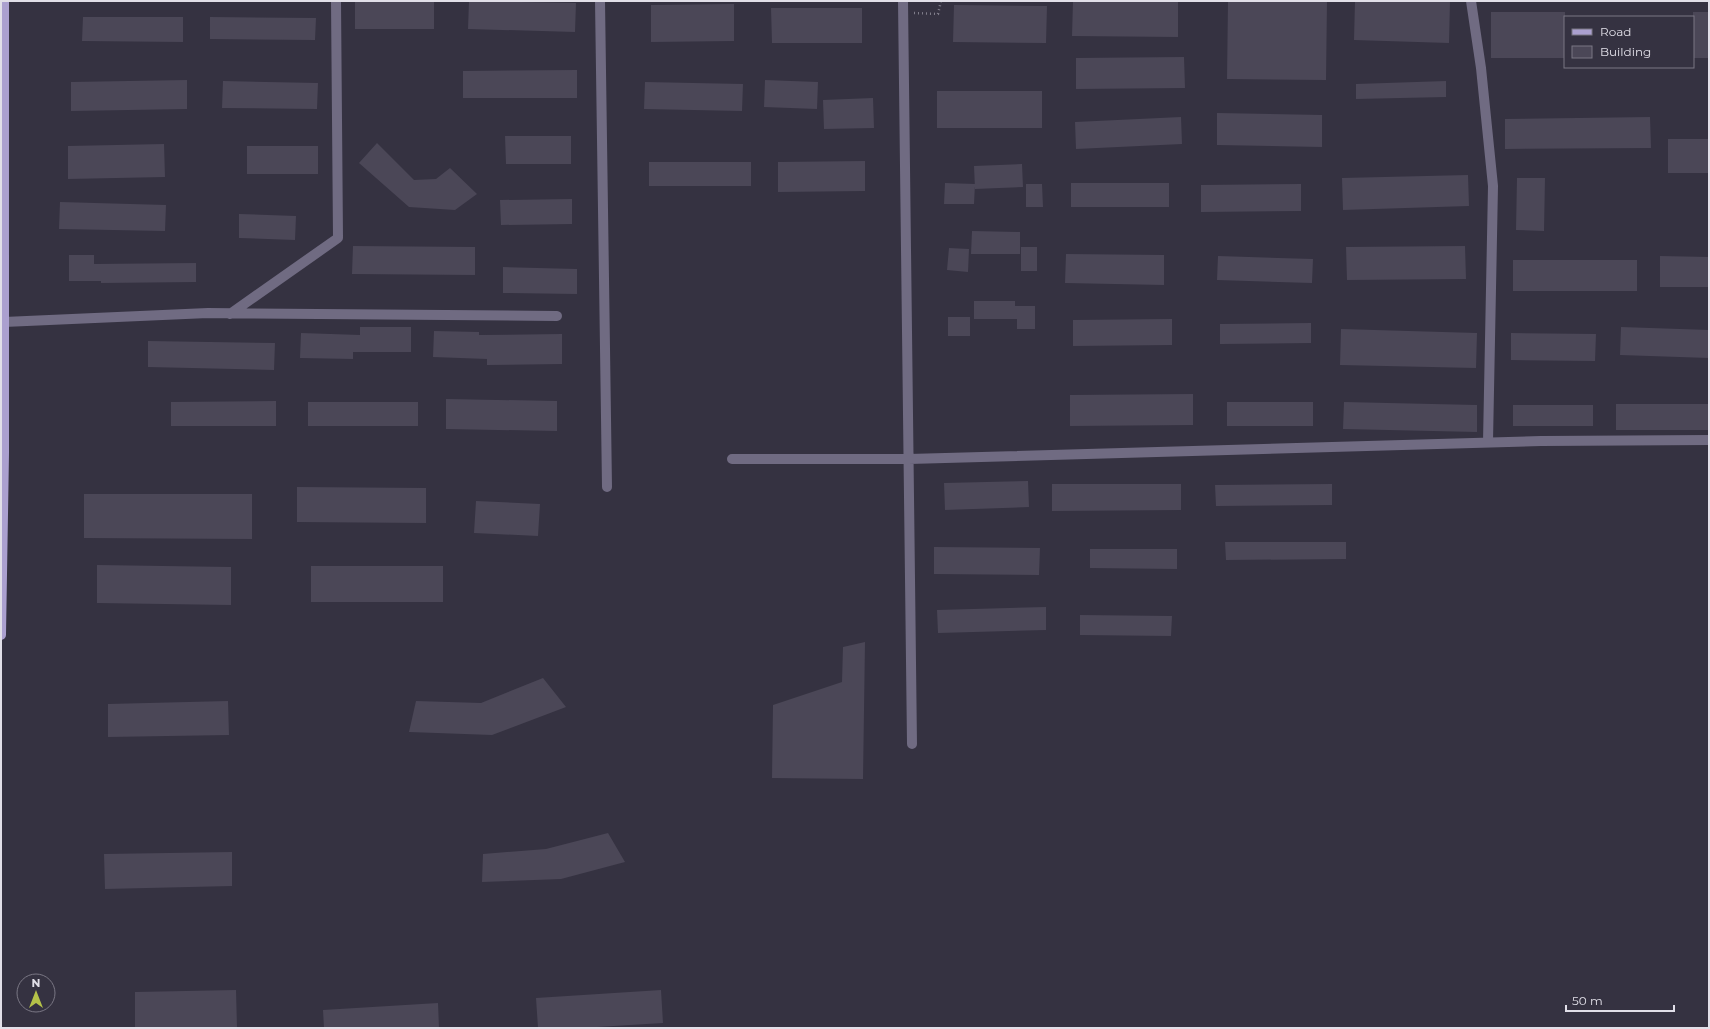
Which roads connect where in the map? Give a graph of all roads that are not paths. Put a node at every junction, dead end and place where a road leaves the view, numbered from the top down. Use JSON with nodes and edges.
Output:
{"nodes":[{"id":1,"x":4,"y":1,"type":"edge"},
{"id":2,"x":336,"y":1,"type":"edge"},
{"id":3,"x":600,"y":1,"type":"edge"},
{"id":4,"x":903,"y":1,"type":"edge"},
{"id":5,"x":1471,"y":1,"type":"edge"},
{"id":6,"x":230,"y":314,"type":"junction"},
{"id":7,"x":557,"y":316,"type":"dead end"},
{"id":8,"x":4,"y":322,"type":"junction"},
{"id":9,"x":1709,"y":440,"type":"edge"},
{"id":10,"x":1488,"y":442,"type":"junction"},
{"id":11,"x":732,"y":459,"type":"dead end"},
{"id":12,"x":909,"y":460,"type":"junction"},
{"id":13,"x":608,"y":487,"type":"dead end"},
{"id":14,"x":1,"y":635,"type":"edge"},
{"id":15,"x":912,"y":744,"type":"dead end"}],
"edges":[{"from":1,"to":8,"type":"main road"},
{"from":2,"to":6,"type":"street"},
{"from":3,"to":13,"type":"street"},
{"from":4,"to":12,"type":"street"},
{"from":5,"to":10,"type":"street"},
{"from":6,"to":7,"type":"street"},
{"from":6,"to":8,"type":"street"},
{"from":8,"to":14,"type":"main road"},
{"from":9,"to":10,"type":"street"},
{"from":10,"to":12,"type":"street"},
{"from":11,"to":12,"type":"street"},
{"from":12,"to":15,"type":"street"}]}
